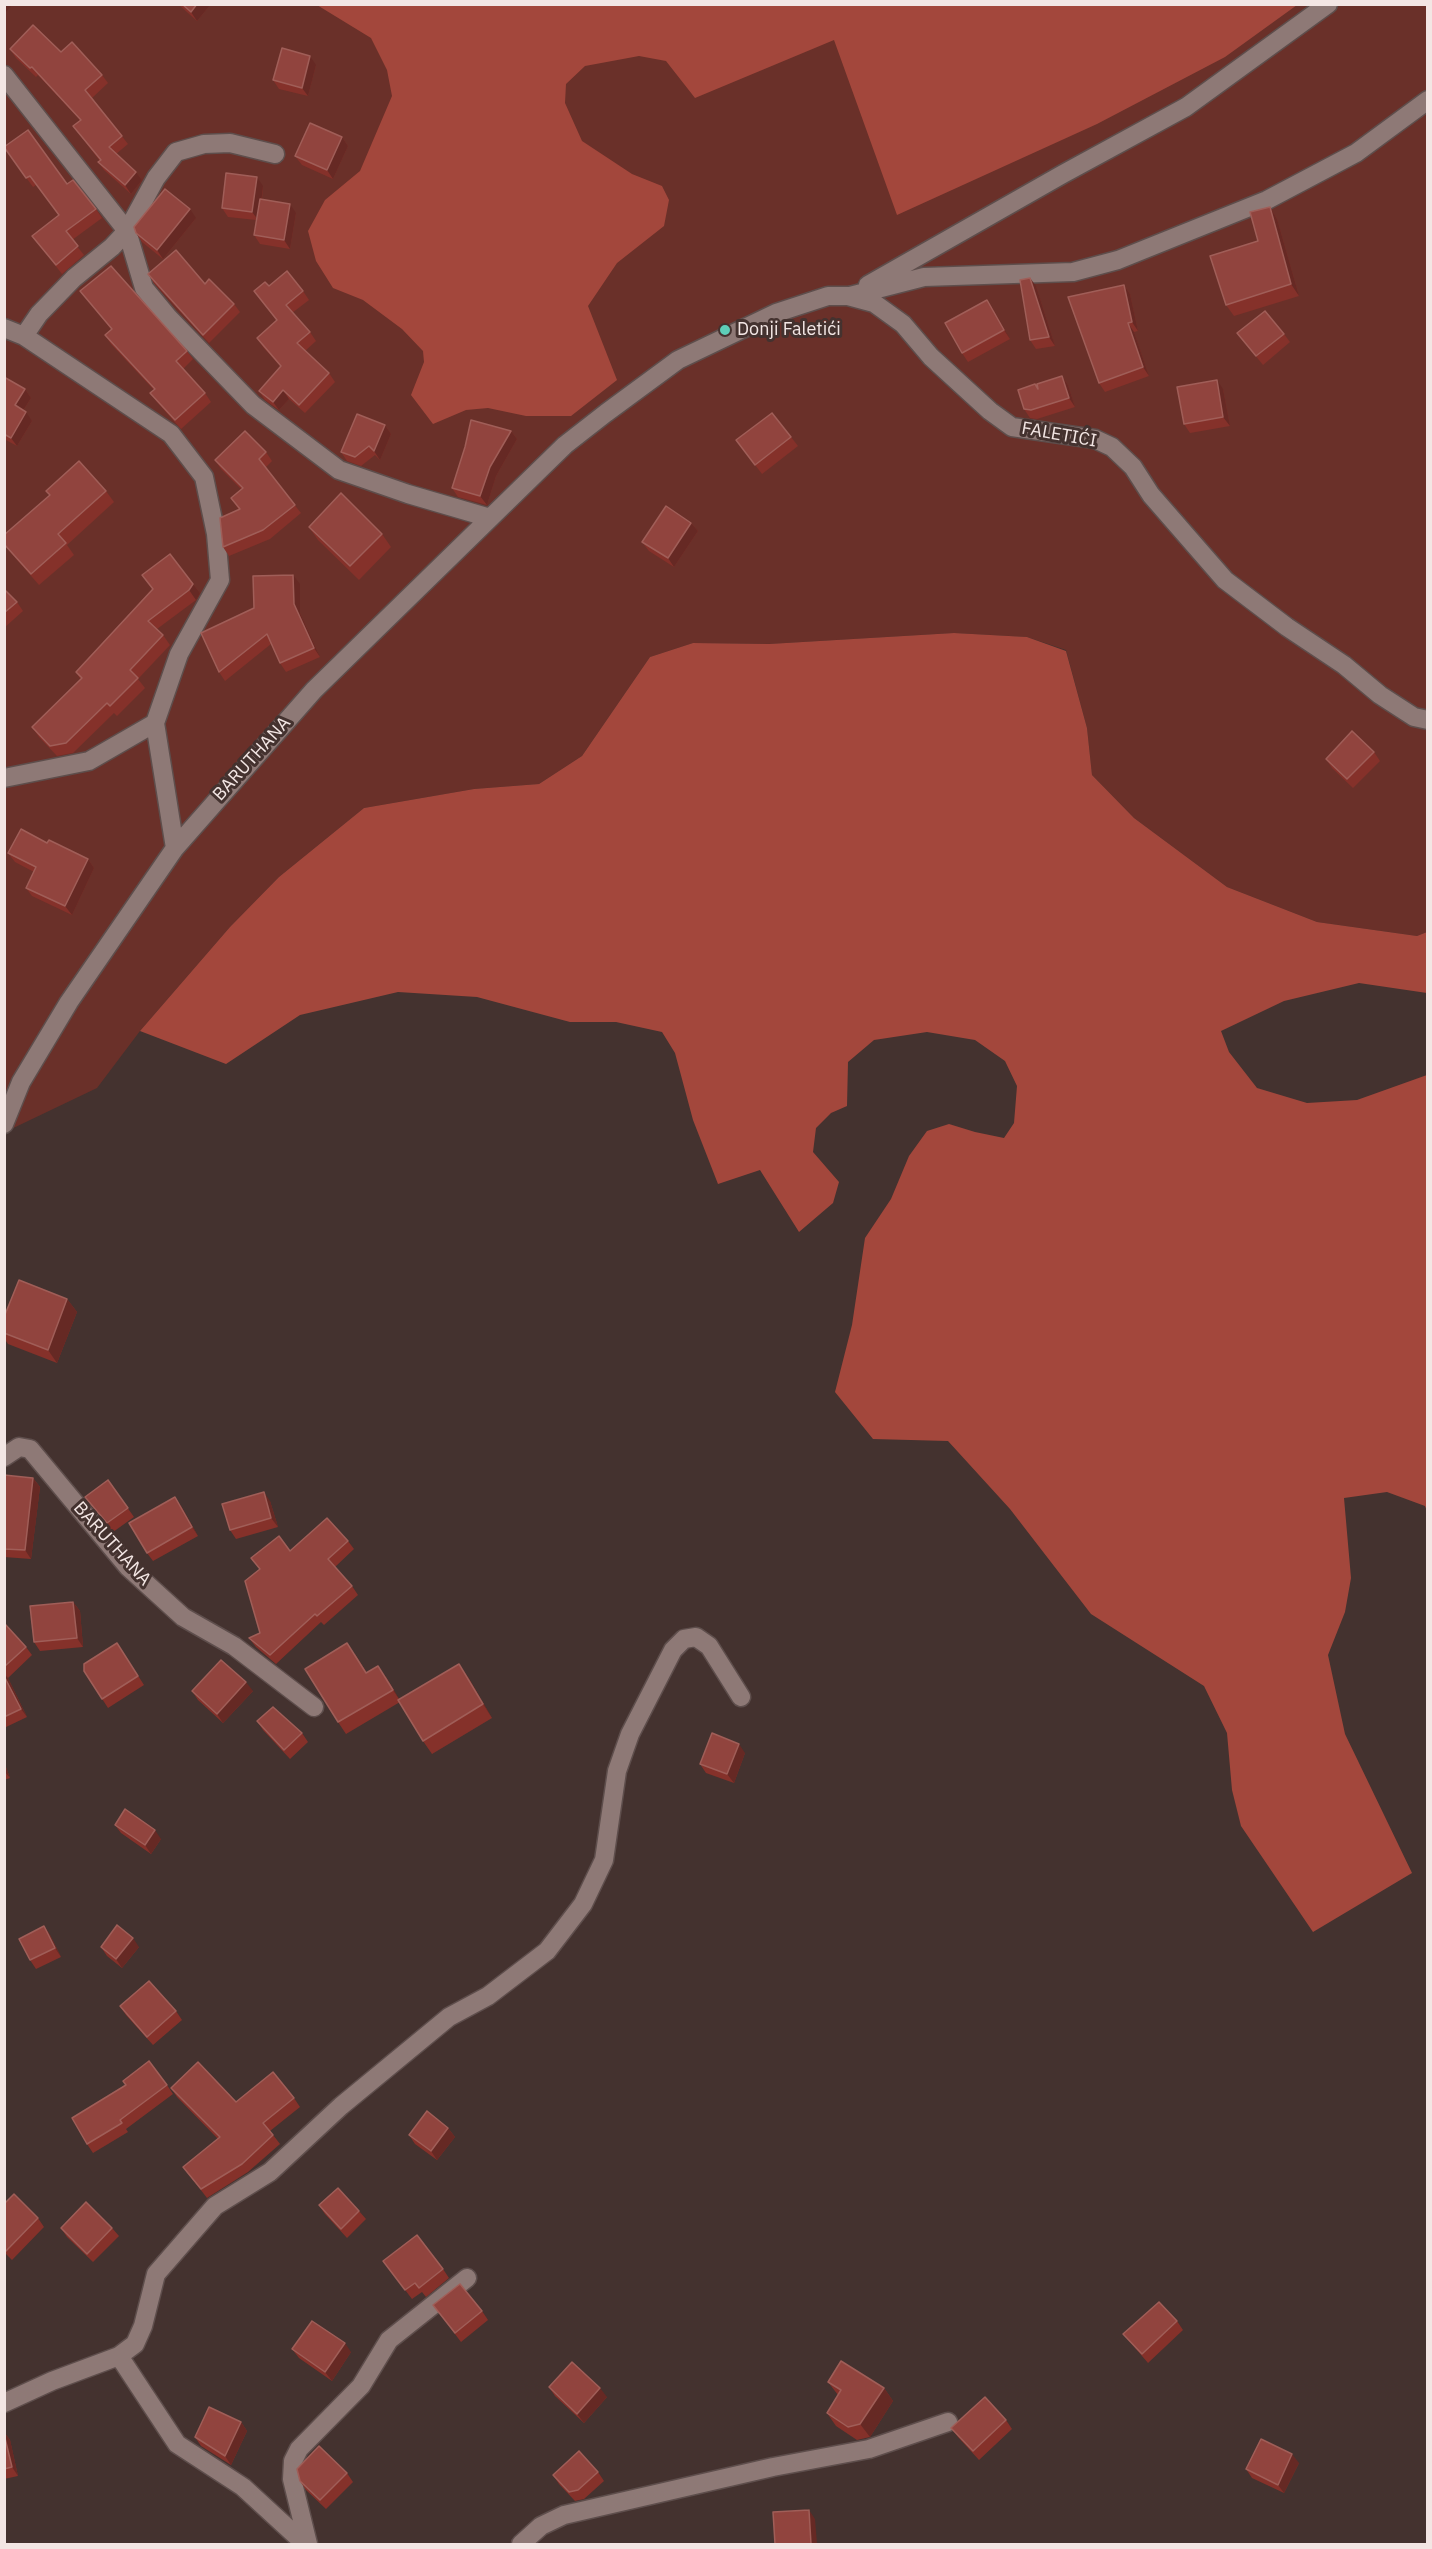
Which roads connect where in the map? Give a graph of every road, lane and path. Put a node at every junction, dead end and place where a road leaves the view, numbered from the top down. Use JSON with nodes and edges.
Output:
{"nodes":[{"id":1,"x":1328,"y":4,"type":"edge"},
{"id":2,"x":4,"y":75,"type":"edge"},
{"id":3,"x":1428,"y":100,"type":"edge"},
{"id":4,"x":275,"y":154,"type":"dead end"},
{"id":5,"x":127,"y":231,"type":"junction"},
{"id":6,"x":848,"y":296,"type":"junction"},
{"id":7,"x":4,"y":328,"type":"edge"},
{"id":8,"x":24,"y":336,"type":"junction"},
{"id":9,"x":565,"y":445,"type":"joint"},
{"id":10,"x":490,"y":518,"type":"junction"},
{"id":11,"x":1428,"y":720,"type":"edge"},
{"id":12,"x":155,"y":723,"type":"junction"},
{"id":13,"x":4,"y":778,"type":"edge"},
{"id":14,"x":175,"y":848,"type":"junction"},
{"id":15,"x":4,"y":1124,"type":"edge"},
{"id":16,"x":4,"y":1457,"type":"edge"},
{"id":17,"x":741,"y":1697,"type":"dead end"},
{"id":18,"x":314,"y":1707,"type":"dead end"},
{"id":19,"x":466,"y":2278,"type":"dead end"},
{"id":20,"x":119,"y":2356,"type":"junction"},
{"id":21,"x":4,"y":2403,"type":"edge"},
{"id":22,"x":948,"y":2422,"type":"dead end"},
{"id":23,"x":307,"y":2544,"type":"edge"},
{"id":24,"x":521,"y":2544,"type":"edge"}],
"edges":[{"from":1,"to":6,"type":"street"},
{"from":2,"to":5,"type":"street"},
{"from":3,"to":6,"type":"street"},
{"from":4,"to":5,"type":"street"},
{"from":5,"to":8,"type":"street"},
{"from":5,"to":10,"type":"street"},
{"from":6,"to":9,"type":"street","name":"FALETIĆI"},
{"from":6,"to":11,"type":"street","name":"FALETIĆI"},
{"from":7,"to":8,"type":"street"},
{"from":8,"to":12,"type":"street"},
{"from":9,"to":10,"type":"street","name":"BARUTHANA"},
{"from":10,"to":14,"type":"street","name":"BARUTHANA"},
{"from":12,"to":13,"type":"street"},
{"from":12,"to":14,"type":"street"},
{"from":14,"to":15,"type":"street","name":"BARUTHANA"},
{"from":16,"to":18,"type":"street","name":"BARUTHANA"},
{"from":17,"to":20,"type":"street"},
{"from":19,"to":23,"type":"street"},
{"from":20,"to":21,"type":"street"},
{"from":20,"to":23,"type":"street"},
{"from":22,"to":24,"type":"street"}]}
